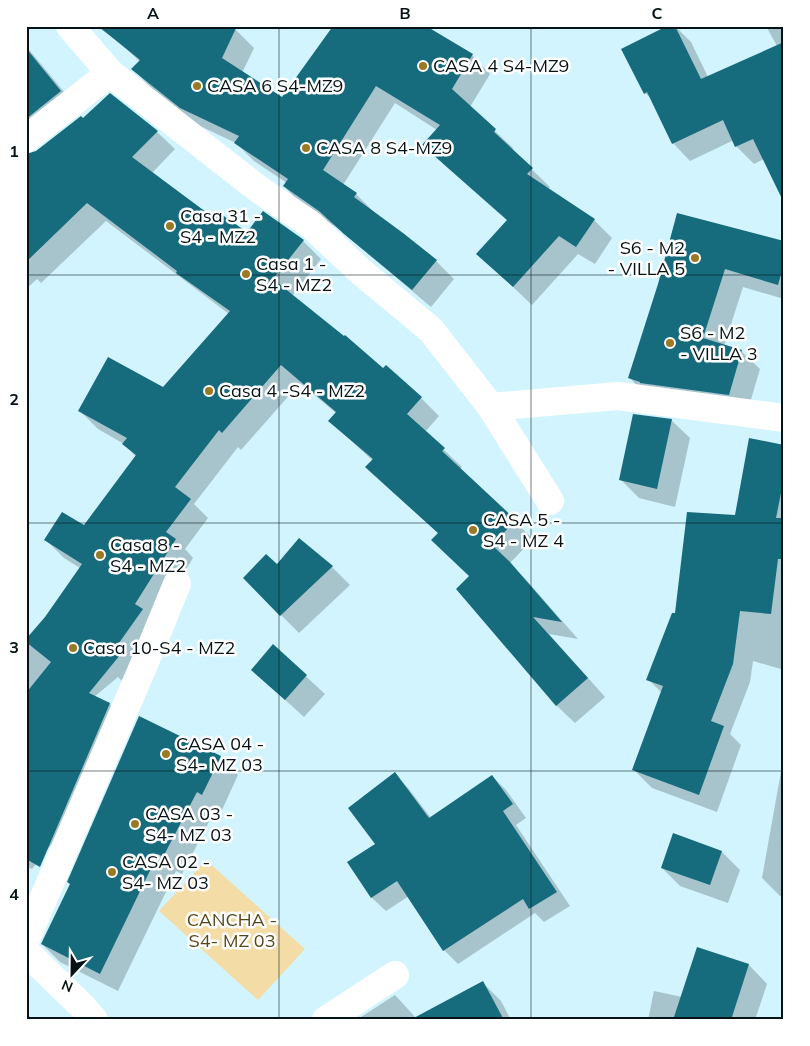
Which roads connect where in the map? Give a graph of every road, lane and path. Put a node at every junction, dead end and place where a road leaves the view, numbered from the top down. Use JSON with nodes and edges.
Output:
{"nodes":[{"id":1,"x":70,"y":26,"type":"edge"},
{"id":2,"x":110,"y":73,"type":"junction"},
{"id":3,"x":26,"y":139,"type":"edge"},
{"id":4,"x":491,"y":406,"type":"junction"},
{"id":5,"x":784,"y":418,"type":"edge"},
{"id":6,"x":550,"y":501,"type":"dead end"},
{"id":7,"x":177,"y":584,"type":"dead end"},
{"id":8,"x":26,"y":939,"type":"edge"},
{"id":9,"x":26,"y":952,"type":"edge"},
{"id":10,"x":395,"y":975,"type":"dead end"},
{"id":11,"x":94,"y":1020,"type":"edge"},
{"id":12,"x":326,"y":1020,"type":"edge"}],
"edges":[{"from":1,"to":2,"type":"street"},
{"from":2,"to":3,"type":"street"},
{"from":2,"to":4,"type":"street"},
{"from":4,"to":5,"type":"street"},
{"from":4,"to":6,"type":"street"},
{"from":7,"to":8,"type":"street"},
{"from":9,"to":11,"type":"street"},
{"from":10,"to":12,"type":"street"}]}
